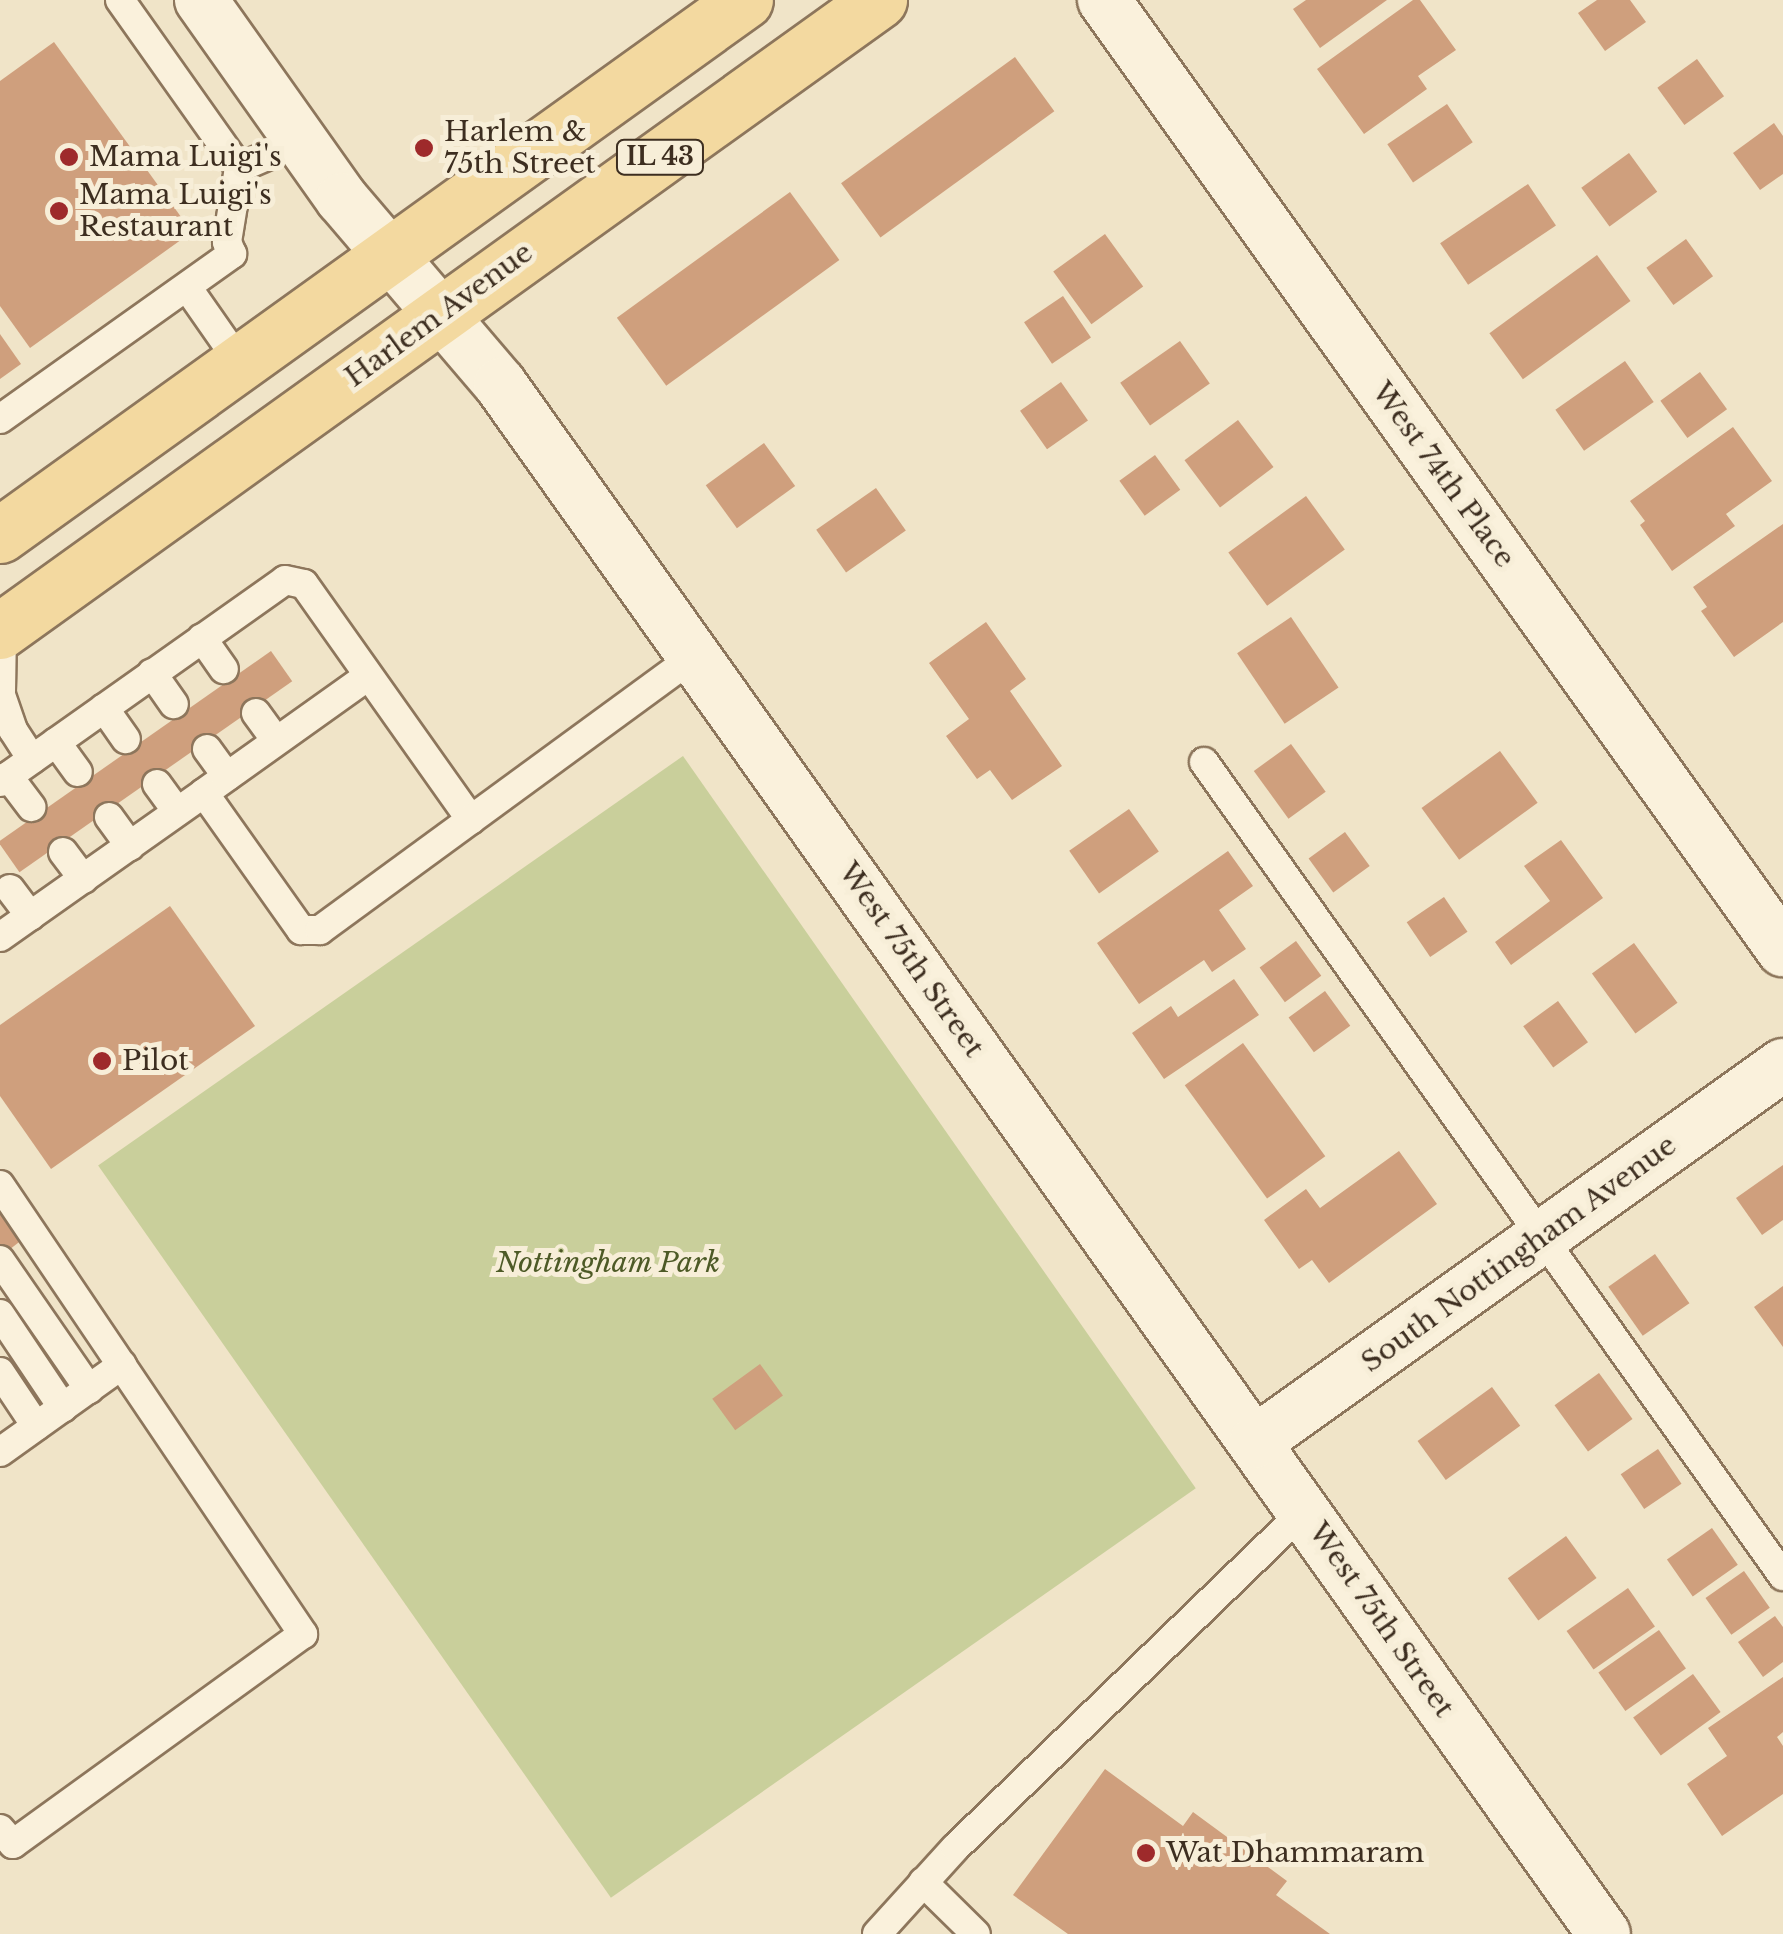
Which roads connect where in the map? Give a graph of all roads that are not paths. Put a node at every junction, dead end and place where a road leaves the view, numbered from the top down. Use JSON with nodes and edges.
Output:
{"nodes":[{"id":1,"x":120,"y":0,"type":"edge"},
{"id":2,"x":201,"y":0,"type":"edge"},
{"id":3,"x":745,"y":0,"type":"edge"},
{"id":4,"x":879,"y":0,"type":"edge"},
{"id":5,"x":1104,"y":0,"type":"edge"},
{"id":6,"x":301,"y":141,"type":"junction"},
{"id":7,"x":239,"y":168,"type":"junction"},
{"id":8,"x":389,"y":255,"type":"junction"},
{"id":9,"x":187,"y":287,"type":"junction"},
{"id":10,"x":441,"y":314,"type":"junction"},
{"id":11,"x":240,"y":363,"type":"junction"},
{"id":12,"x":0,"y":419,"type":"edge"},
{"id":13,"x":0,"y":535,"type":"edge"},
{"id":14,"x":1,"y":630,"type":"edge"},
{"id":15,"x":202,"y":638,"type":"junction"},
{"id":16,"x":695,"y":656,"type":"junction"},
{"id":17,"x":224,"y":669,"type":"dead end"},
{"id":18,"x":152,"y":674,"type":"junction"},
{"id":19,"x":368,"y":676,"type":"junction"},
{"id":20,"x":174,"y":704,"type":"dead end"},
{"id":21,"x":104,"y":708,"type":"junction"},
{"id":22,"x":256,"y":713,"type":"dead end"},
{"id":23,"x":126,"y":740,"type":"dead end"},
{"id":24,"x":276,"y":741,"type":"junction"},
{"id":25,"x":56,"y":742,"type":"junction"},
{"id":26,"x":207,"y":749,"type":"dead end"},
{"id":27,"x":32,"y":758,"type":"junction"},
{"id":28,"x":1204,"y":762,"type":"dead end"},
{"id":29,"x":78,"y":772,"type":"dead end"},
{"id":30,"x":4,"y":779,"type":"edge"},
{"id":31,"x":157,"y":784,"type":"dead end"},
{"id":32,"x":216,"y":785,"type":"junction"},
{"id":33,"x":31,"y":806,"type":"dead end"},
{"id":34,"x":177,"y":812,"type":"junction"},
{"id":35,"x":110,"y":818,"type":"dead end"},
{"id":36,"x":472,"y":820,"type":"junction"},
{"id":37,"x":130,"y":846,"type":"junction"},
{"id":38,"x":63,"y":852,"type":"dead end"},
{"id":39,"x":82,"y":879,"type":"junction"},
{"id":40,"x":10,"y":888,"type":"dead end"},
{"id":41,"x":30,"y":916,"type":"junction"},
{"id":42,"x":0,"y":937,"type":"edge"},
{"id":43,"x":1783,"y":950,"type":"edge"},
{"id":44,"x":1783,"y":1065,"type":"edge"},
{"id":45,"x":0,"y":1185,"type":"edge"},
{"id":46,"x":1541,"y":1238,"type":"junction"},
{"id":47,"x":0,"y":1260,"type":"edge"},
{"id":48,"x":0,"y":1314,"type":"edge"},
{"id":49,"x":122,"y":1365,"type":"junction"},
{"id":50,"x":0,"y":1372,"type":"edge"},
{"id":51,"x":89,"y":1389,"type":"junction"},
{"id":52,"x":63,"y":1408,"type":"junction"},
{"id":53,"x":36,"y":1426,"type":"junction"},
{"id":54,"x":1255,"y":1442,"type":"junction"},
{"id":55,"x":1,"y":1449,"type":"edge"},
{"id":56,"x":1304,"y":1511,"type":"junction"},
{"id":57,"x":1783,"y":1576,"type":"edge"},
{"id":58,"x":0,"y":1829,"type":"edge"},
{"id":59,"x":924,"y":1882,"type":"junction"},
{"id":60,"x":876,"y":1934,"type":"edge"},
{"id":61,"x":976,"y":1934,"type":"edge"},
{"id":62,"x":1604,"y":1934,"type":"edge"}],
"edges":[{"from":1,"to":7,"type":"lane"},
{"from":2,"to":6,"type":"street","name":"West 75th Street"},
{"from":3,"to":8,"type":"main road","number":"IL 43"},
{"from":4,"to":10,"type":"main road","name":"Harlem Avenue","number":"IL 43"},
{"from":5,"to":43,"type":"street","name":"West 74th Place"},
{"from":6,"to":7,"type":"lane"},
{"from":6,"to":8,"type":"street","name":"West 75th Street"},
{"from":7,"to":9,"type":"lane"},
{"from":8,"to":10,"type":"street","name":"West 75th Street"},
{"from":8,"to":11,"type":"main road","number":"IL 43"},
{"from":9,"to":11,"type":"lane"},
{"from":9,"to":12,"type":"lane"},
{"from":10,"to":14,"type":"main road","name":"Harlem Avenue","number":"IL 43"},
{"from":10,"to":16,"type":"street","name":"West 75th Street"},
{"from":11,"to":13,"type":"main road","number":"IL 43"},
{"from":14,"to":27,"type":"lane"},
{"from":15,"to":17,"type":"lane"},
{"from":15,"to":18,"type":"lane"},
{"from":15,"to":19,"type":"lane"},
{"from":16,"to":36,"type":"lane"},
{"from":16,"to":54,"type":"street","name":"West 75th Street"},
{"from":18,"to":20,"type":"lane"},
{"from":18,"to":21,"type":"lane"},
{"from":19,"to":24,"type":"lane"},
{"from":19,"to":36,"type":"lane"},
{"from":21,"to":23,"type":"lane"},
{"from":21,"to":25,"type":"lane"},
{"from":22,"to":24,"type":"lane"},
{"from":24,"to":32,"type":"lane"},
{"from":25,"to":27,"type":"lane"},
{"from":25,"to":29,"type":"lane"},
{"from":26,"to":32,"type":"lane"},
{"from":27,"to":30,"type":"lane"},
{"from":28,"to":46,"type":"lane"},
{"from":30,"to":33,"type":"lane"},
{"from":31,"to":34,"type":"lane"},
{"from":32,"to":34,"type":"lane"},
{"from":32,"to":36,"type":"lane"},
{"from":34,"to":37,"type":"lane"},
{"from":35,"to":37,"type":"lane"},
{"from":37,"to":39,"type":"lane"},
{"from":38,"to":39,"type":"lane"},
{"from":39,"to":41,"type":"lane"},
{"from":40,"to":41,"type":"lane"},
{"from":41,"to":42,"type":"lane"},
{"from":44,"to":46,"type":"street","name":"South Nottingham Avenue"},
{"from":45,"to":49,"type":"lane"},
{"from":46,"to":54,"type":"street","name":"South Nottingham Avenue"},
{"from":46,"to":57,"type":"lane"},
{"from":47,"to":51,"type":"lane"},
{"from":48,"to":52,"type":"lane"},
{"from":49,"to":51,"type":"lane"},
{"from":49,"to":58,"type":"lane"},
{"from":50,"to":53,"type":"lane"},
{"from":51,"to":52,"type":"lane"},
{"from":52,"to":53,"type":"lane"},
{"from":53,"to":55,"type":"lane"},
{"from":54,"to":56,"type":"street","name":"West 75th Street"},
{"from":56,"to":59,"type":"lane"},
{"from":56,"to":62,"type":"street","name":"West 75th Street"},
{"from":59,"to":60,"type":"lane"},
{"from":59,"to":61,"type":"lane"}]}
